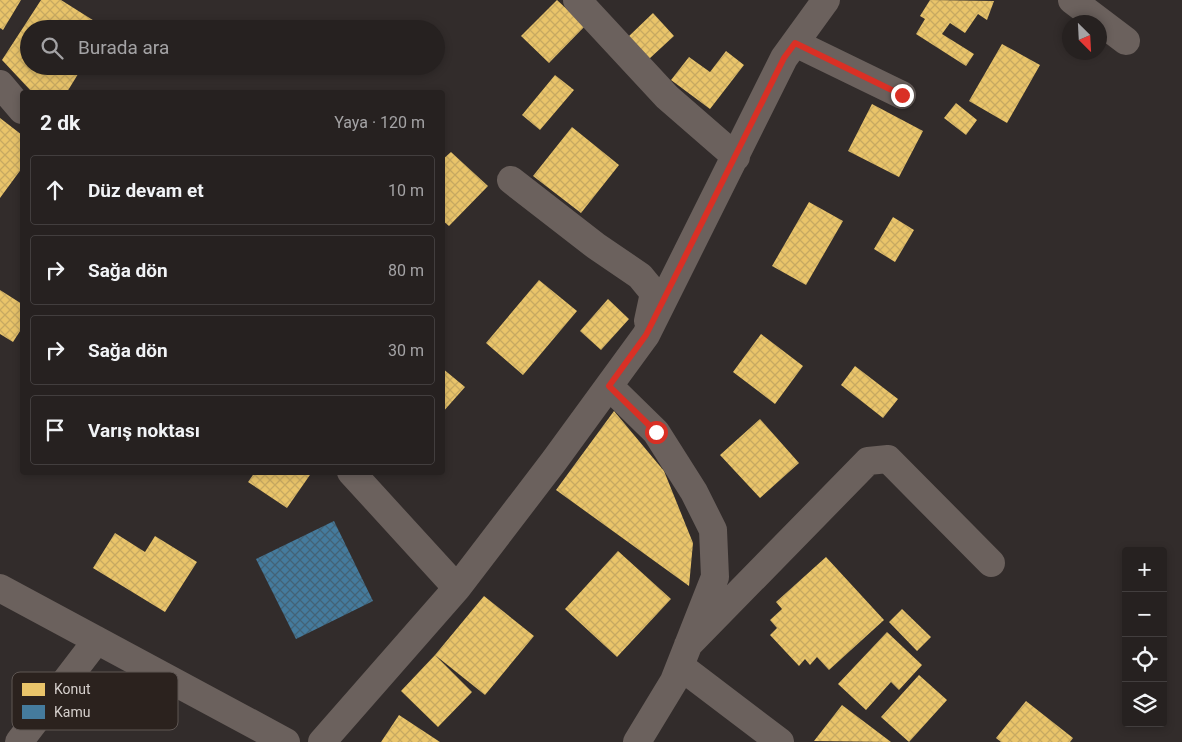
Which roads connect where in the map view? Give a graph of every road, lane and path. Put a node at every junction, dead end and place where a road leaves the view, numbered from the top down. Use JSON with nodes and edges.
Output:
{"nodes":[{"id":1,"x":577,"y":0,"type":"edge"},
{"id":2,"x":826,"y":0,"type":"edge"},
{"id":3,"x":1072,"y":0,"type":"edge"},
{"id":4,"x":1126,"y":41,"type":"dead end"},
{"id":5,"x":795,"y":43,"type":"junction"},
{"id":6,"x":0,"y":84,"type":"edge"},
{"id":7,"x":902,"y":95,"type":"dead end"},
{"id":8,"x":20,"y":108,"type":"edge"},
{"id":9,"x":736,"y":158,"type":"junction"},
{"id":10,"x":511,"y":180,"type":"dead end"},
{"id":11,"x":646,"y":335,"type":"junction"},
{"id":12,"x":609,"y":386,"type":"junction"},
{"id":13,"x":354,"y":475,"type":"edge"},
{"id":14,"x":991,"y":563,"type":"dead end"},
{"id":15,"x":0,"y":588,"type":"edge"},
{"id":16,"x":457,"y":588,"type":"junction"},
{"id":17,"x":97,"y":640,"type":"junction"},
{"id":18,"x":684,"y":656,"type":"junction"},
{"id":19,"x":73,"y":672,"type":"edge"},
{"id":20,"x":156,"y":672,"type":"edge"},
{"id":21,"x":178,"y":684,"type":"edge"},
{"id":22,"x":29,"y":730,"type":"edge"},
{"id":23,"x":20,"y":742,"type":"edge"},
{"id":24,"x":286,"y":742,"type":"edge"},
{"id":25,"x":322,"y":742,"type":"edge"},
{"id":26,"x":637,"y":742,"type":"edge"},
{"id":27,"x":780,"y":742,"type":"edge"}],
"edges":[{"from":1,"to":9,"type":"street"},
{"from":2,"to":5,"type":"street"},
{"from":3,"to":4,"type":"street"},
{"from":5,"to":7,"type":"street"},
{"from":5,"to":9,"type":"street"},
{"from":6,"to":8,"type":"street"},
{"from":9,"to":11,"type":"street"},
{"from":10,"to":11,"type":"street"},
{"from":11,"to":12,"type":"street"},
{"from":12,"to":16,"type":"street"},
{"from":12,"to":18,"type":"street"},
{"from":13,"to":16,"type":"street"},
{"from":14,"to":18,"type":"street"},
{"from":15,"to":17,"type":"street"},
{"from":16,"to":25,"type":"street"},
{"from":17,"to":19,"type":"street"},
{"from":17,"to":20,"type":"street"},
{"from":18,"to":26,"type":"street"},
{"from":18,"to":27,"type":"street"},
{"from":21,"to":24,"type":"street"},
{"from":22,"to":23,"type":"street"}]}
